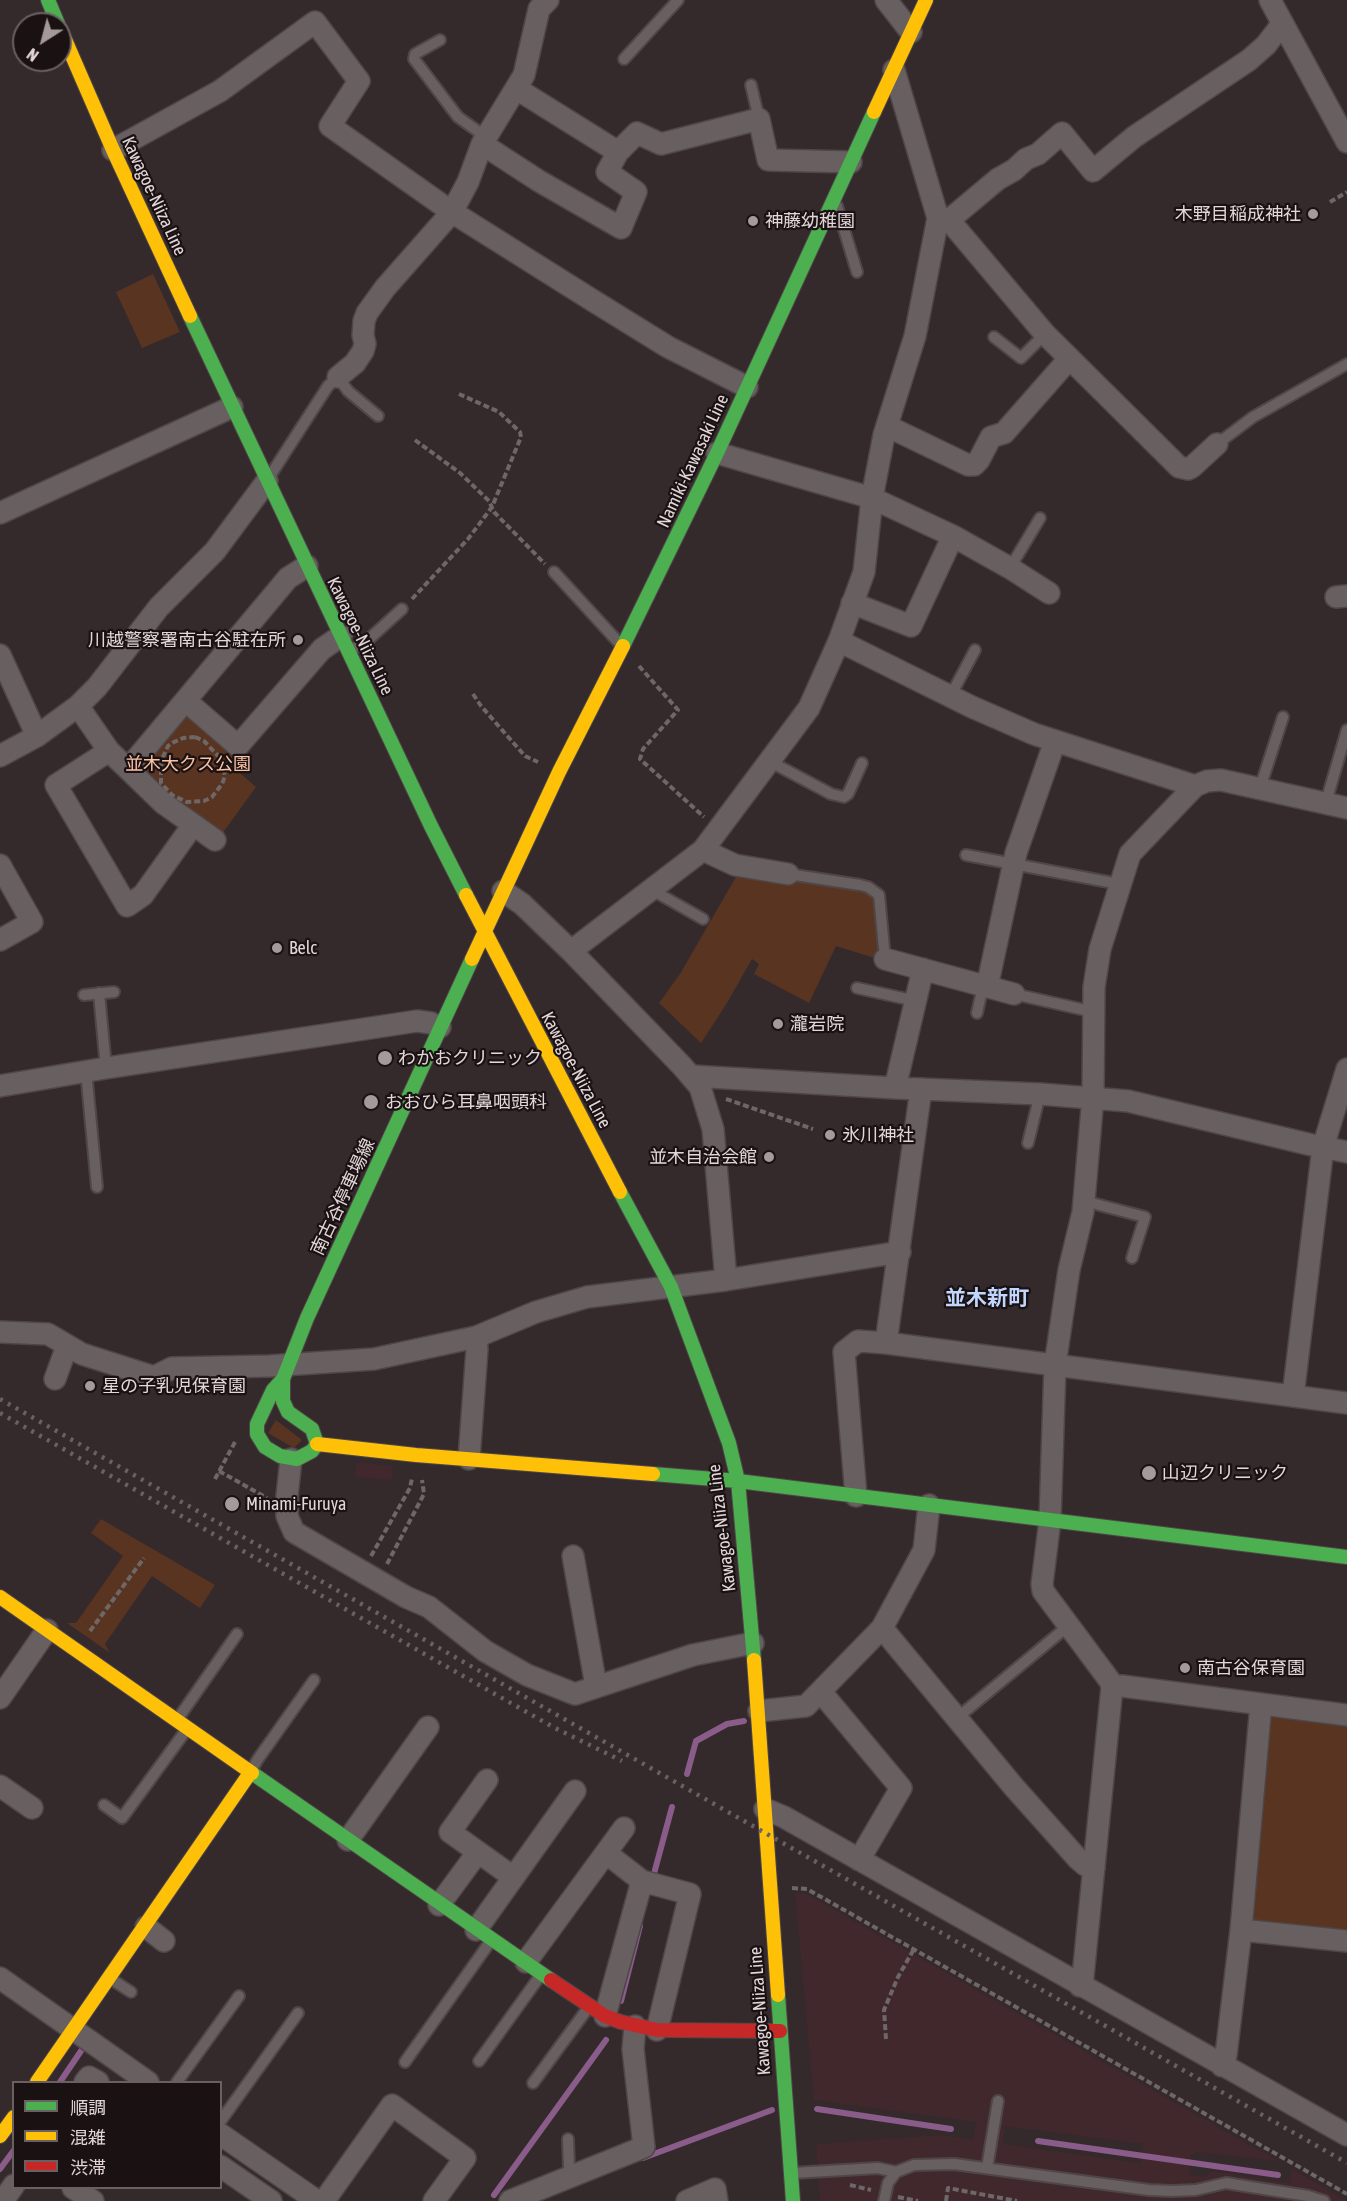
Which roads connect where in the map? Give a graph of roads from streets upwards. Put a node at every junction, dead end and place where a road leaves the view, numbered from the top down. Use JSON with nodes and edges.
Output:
{"nodes":[{"id":1,"x":886,"y":0,"type":"edge"},
{"id":2,"x":926,"y":0,"type":"edge"},
{"id":3,"x":1270,"y":0,"type":"edge"},
{"id":4,"x":537,"y":3,"type":"edge"},
{"id":5,"x":1282,"y":24,"type":"junction"},
{"id":6,"x":911,"y":32,"type":"junction"},
{"id":7,"x":72,"y":56,"type":"edge"},
{"id":8,"x":894,"y":70,"type":"junction"},
{"id":9,"x":518,"y":89,"type":"junction"},
{"id":10,"x":484,"y":140,"type":"junction"},
{"id":11,"x":1347,"y":142,"type":"edge"},
{"id":12,"x":113,"y":150,"type":"junction"},
{"id":13,"x":618,"y":152,"type":"junction"},
{"id":14,"x":851,"y":162,"type":"junction"},
{"id":15,"x":452,"y":212,"type":"junction"},
{"id":16,"x":943,"y":219,"type":"junction"},
{"id":17,"x":1069,"y":359,"type":"junction"},
{"id":18,"x":338,"y":377,"type":"road end"},
{"id":19,"x":747,"y":387,"type":"junction"},
{"id":20,"x":232,"y":407,"type":"junction"},
{"id":21,"x":887,"y":426,"type":"junction"},
{"id":22,"x":1217,"y":444,"type":"road end"},
{"id":23,"x":717,"y":453,"type":"junction"},
{"id":24,"x":267,"y":481,"type":"junction"},
{"id":25,"x":872,"y":498,"type":"junction"},
{"id":26,"x":0,"y":513,"type":"edge"},
{"id":27,"x":953,"y":536,"type":"junction"},
{"id":28,"x":307,"y":566,"type":"junction"},
{"id":29,"x":1049,"y":593,"type":"dead end"},
{"id":30,"x":852,"y":603,"type":"junction"},
{"id":31,"x":839,"y":640,"type":"junction"},
{"id":32,"x":344,"y":643,"type":"junction"},
{"id":33,"x":0,"y":655,"type":"edge"},
{"id":34,"x":186,"y":702,"type":"junction"},
{"id":35,"x":78,"y":706,"type":"junction"},
{"id":36,"x":37,"y":736,"type":"junction"},
{"id":37,"x":1055,"y":741,"type":"junction"},
{"id":38,"x":109,"y":751,"type":"junction"},
{"id":39,"x":0,"y":756,"type":"edge"},
{"id":40,"x":128,"y":769,"type":"junction"},
{"id":41,"x":1195,"y":786,"type":"junction"},
{"id":42,"x":1347,"y":808,"type":"edge"},
{"id":43,"x":193,"y":825,"type":"junction"},
{"id":44,"x":214,"y":840,"type":"dead end"},
{"id":45,"x":703,"y":850,"type":"junction"},
{"id":46,"x":0,"y":865,"type":"edge"},
{"id":47,"x":788,"y":874,"type":"road end"},
{"id":48,"x":503,"y":891,"type":"junction"},
{"id":49,"x":485,"y":933,"type":"junction"},
{"id":50,"x":0,"y":940,"type":"edge"},
{"id":51,"x":571,"y":951,"type":"junction"},
{"id":52,"x":885,"y":959,"type":"road end"},
{"id":53,"x":923,"y":969,"type":"junction"},
{"id":54,"x":985,"y":987,"type":"junction"},
{"id":55,"x":1014,"y":994,"type":"road end"},
{"id":56,"x":440,"y":1027,"type":"junction"},
{"id":57,"x":1347,"y":1069,"type":"edge"},
{"id":58,"x":697,"y":1084,"type":"junction"},
{"id":59,"x":0,"y":1086,"type":"edge"},
{"id":60,"x":895,"y":1088,"type":"junction"},
{"id":61,"x":921,"y":1089,"type":"junction"},
{"id":62,"x":1093,"y":1097,"type":"junction"},
{"id":63,"x":1323,"y":1147,"type":"junction"},
{"id":64,"x":1347,"y":1152,"type":"edge"},
{"id":65,"x":900,"y":1252,"type":"junction"},
{"id":66,"x":726,"y":1280,"type":"junction"},
{"id":67,"x":671,"y":1287,"type":"junction"},
{"id":68,"x":0,"y":1332,"type":"edge"},
{"id":69,"x":476,"y":1337,"type":"junction"},
{"id":70,"x":886,"y":1343,"type":"junction"},
{"id":71,"x":67,"y":1346,"type":"junction"},
{"id":72,"x":1055,"y":1365,"type":"junction"},
{"id":73,"x":286,"y":1372,"type":"junction"},
{"id":74,"x":55,"y":1379,"type":"dead end"},
{"id":75,"x":1293,"y":1396,"type":"junction"},
{"id":76,"x":1347,"y":1403,"type":"edge"},
{"id":77,"x":288,"y":1412,"type":"junction"},
{"id":78,"x":257,"y":1434,"type":"junction"},
{"id":79,"x":316,"y":1444,"type":"junction"},
{"id":80,"x":291,"y":1459,"type":"junction"},
{"id":81,"x":469,"y":1459,"type":"junction"},
{"id":82,"x":738,"y":1481,"type":"junction"},
{"id":83,"x":856,"y":1496,"type":"junction"},
{"id":84,"x":929,"y":1505,"type":"junction"},
{"id":85,"x":1050,"y":1520,"type":"junction"},
{"id":86,"x":573,"y":1556,"type":"dead end"},
{"id":87,"x":1347,"y":1557,"type":"edge"},
{"id":88,"x":0,"y":1596,"type":"edge"},
{"id":89,"x":882,"y":1628,"type":"junction"},
{"id":90,"x":47,"y":1630,"type":"junction"},
{"id":91,"x":753,"y":1643,"type":"junction"},
{"id":92,"x":596,"y":1686,"type":"junction"},
{"id":93,"x":1112,"y":1687,"type":"junction"},
{"id":94,"x":821,"y":1692,"type":"junction"},
{"id":95,"x":0,"y":1698,"type":"edge"},
{"id":96,"x":1261,"y":1704,"type":"junction"},
{"id":97,"x":759,"y":1711,"type":"junction"},
{"id":98,"x":1347,"y":1715,"type":"edge"},
{"id":99,"x":428,"y":1727,"type":"dead end"},
{"id":100,"x":250,"y":1773,"type":"junction"},
{"id":101,"x":487,"y":1780,"type":"dead end"},
{"id":102,"x":575,"y":1791,"type":"dead end"},
{"id":103,"x":3,"y":1794,"type":"edge"},
{"id":104,"x":32,"y":1808,"type":"dead end"},
{"id":105,"x":765,"y":1809,"type":"junction"},
{"id":106,"x":624,"y":1828,"type":"dead end"},
{"id":107,"x":348,"y":1840,"type":"junction"},
{"id":108,"x":478,"y":1852,"type":"junction"},
{"id":109,"x":606,"y":1853,"type":"junction"},
{"id":110,"x":859,"y":1860,"type":"junction"},
{"id":111,"x":1094,"y":1868,"type":"junction"},
{"id":112,"x":513,"y":1877,"type":"junction"},
{"id":113,"x":642,"y":1881,"type":"junction"},
{"id":114,"x":439,"y":1905,"type":"junction"},
{"id":115,"x":146,"y":1928,"type":"junction"},
{"id":116,"x":1241,"y":1930,"type":"junction"},
{"id":117,"x":484,"y":1935,"type":"junction"},
{"id":118,"x":164,"y":1941,"type":"dead end"},
{"id":119,"x":1347,"y":1941,"type":"edge"},
{"id":120,"x":534,"y":1968,"type":"junction"},
{"id":121,"x":0,"y":1978,"type":"edge"},
{"id":122,"x":1080,"y":1986,"type":"junction"},
{"id":123,"x":597,"y":2011,"type":"junction"},
{"id":124,"x":635,"y":2026,"type":"junction"},
{"id":125,"x":657,"y":2030,"type":"junction"},
{"id":126,"x":74,"y":2031,"type":"junction"},
{"id":127,"x":780,"y":2031,"type":"junction"},
{"id":128,"x":1222,"y":2066,"type":"junction"},
{"id":129,"x":39,"y":2081,"type":"edge"},
{"id":130,"x":146,"y":2081,"type":"edge"},
{"id":131,"x":12,"y":2120,"type":"edge"},
{"id":132,"x":222,"y":2135,"type":"edge"},
{"id":133,"x":1347,"y":2135,"type":"edge"},
{"id":134,"x":0,"y":2137,"type":"edge"},
{"id":135,"x":222,"y":2167,"type":"edge"},
{"id":136,"x":12,"y":2189,"type":"edge"},
{"id":137,"x":77,"y":2189,"type":"edge"},
{"id":138,"x":3,"y":2201,"type":"edge"},
{"id":139,"x":93,"y":2201,"type":"edge"},
{"id":140,"x":271,"y":2201,"type":"edge"},
{"id":141,"x":317,"y":2201,"type":"edge"},
{"id":142,"x":324,"y":2201,"type":"edge"},
{"id":143,"x":434,"y":2201,"type":"edge"},
{"id":144,"x":510,"y":2201,"type":"edge"},
{"id":145,"x":687,"y":2201,"type":"edge"},
{"id":146,"x":717,"y":2201,"type":"edge"},
{"id":147,"x":793,"y":2201,"type":"edge"}],
"edges":[{"from":1,"to":6,"type":"street"},
{"from":2,"to":6,"type":"main road","name":"Namiki-Kawasaki Line"},
{"from":3,"to":5,"type":"street"},
{"from":4,"to":9,"type":"street"},
{"from":5,"to":11,"type":"street"},
{"from":5,"to":16,"type":"street"},
{"from":6,"to":8,"type":"main road","name":"Namiki-Kawasaki Line"},
{"from":7,"to":12,"type":"main road","name":"Kawagoe-Niiza Line"},
{"from":8,"to":14,"type":"main road","name":"Namiki-Kawasaki Line"},
{"from":8,"to":16,"type":"street"},
{"from":9,"to":10,"type":"street"},
{"from":9,"to":13,"type":"street"},
{"from":10,"to":13,"type":"street"},
{"from":10,"to":15,"type":"street"},
{"from":12,"to":15,"type":"street"},
{"from":12,"to":20,"type":"main road","name":"Kawagoe-Niiza Line"},
{"from":13,"to":14,"type":"street"},
{"from":14,"to":19,"type":"main road","name":"Namiki-Kawasaki Line"},
{"from":15,"to":18,"type":"street"},
{"from":15,"to":19,"type":"street"},
{"from":16,"to":17,"type":"street"},
{"from":16,"to":21,"type":"street"},
{"from":17,"to":21,"type":"street"},
{"from":17,"to":22,"type":"street"},
{"from":19,"to":23,"type":"main road","name":"Namiki-Kawasaki Line"},
{"from":20,"to":24,"type":"main road","name":"Kawagoe-Niiza Line"},
{"from":20,"to":26,"type":"street"},
{"from":21,"to":25,"type":"street"},
{"from":23,"to":25,"type":"street"},
{"from":23,"to":48,"type":"main road","name":"Namiki-Kawasaki Line"},
{"from":24,"to":28,"type":"main road","name":"Kawagoe-Niiza Line"},
{"from":24,"to":35,"type":"street"},
{"from":25,"to":27,"type":"street"},
{"from":25,"to":30,"type":"street"},
{"from":27,"to":29,"type":"street"},
{"from":27,"to":30,"type":"street"},
{"from":28,"to":32,"type":"main road","name":"Kawagoe-Niiza Line"},
{"from":28,"to":34,"type":"street"},
{"from":30,"to":31,"type":"street"},
{"from":31,"to":37,"type":"street"},
{"from":31,"to":45,"type":"street"},
{"from":32,"to":34,"type":"street"},
{"from":32,"to":49,"type":"main road","name":"Kawagoe-Niiza Line"},
{"from":33,"to":36,"type":"street"},
{"from":34,"to":40,"type":"street"},
{"from":35,"to":36,"type":"street"},
{"from":35,"to":38,"type":"street"},
{"from":36,"to":39,"type":"street"},
{"from":37,"to":41,"type":"street"},
{"from":37,"to":54,"type":"street"},
{"from":38,"to":40,"type":"street"},
{"from":38,"to":43,"type":"street"},
{"from":40,"to":43,"type":"street"},
{"from":41,"to":42,"type":"street"},
{"from":41,"to":62,"type":"street"},
{"from":43,"to":44,"type":"street"},
{"from":45,"to":47,"type":"street"},
{"from":45,"to":51,"type":"street"},
{"from":46,"to":50,"type":"street"},
{"from":48,"to":49,"type":"main road","name":"Namiki-Kawasaki Line"},
{"from":48,"to":51,"type":"street"},
{"from":49,"to":56,"type":"main road","name":"南古谷停車場線"},
{"from":49,"to":67,"type":"main road","name":"Kawagoe-Niiza Line"},
{"from":51,"to":58,"type":"street"},
{"from":52,"to":53,"type":"street"},
{"from":53,"to":54,"type":"street"},
{"from":53,"to":60,"type":"street"},
{"from":54,"to":55,"type":"street"},
{"from":56,"to":59,"type":"street"},
{"from":56,"to":73,"type":"main road","name":"南古谷停車場線"},
{"from":57,"to":63,"type":"street"},
{"from":58,"to":60,"type":"street"},
{"from":58,"to":66,"type":"street"},
{"from":60,"to":61,"type":"street"},
{"from":61,"to":62,"type":"street"},
{"from":61,"to":65,"type":"street"},
{"from":62,"to":63,"type":"street"},
{"from":62,"to":72,"type":"street"},
{"from":63,"to":64,"type":"street"},
{"from":63,"to":75,"type":"street"},
{"from":65,"to":66,"type":"street"},
{"from":65,"to":70,"type":"street"},
{"from":66,"to":67,"type":"street"},
{"from":67,"to":69,"type":"street"},
{"from":67,"to":82,"type":"main road","name":"Kawagoe-Niiza Line"},
{"from":68,"to":71,"type":"street"},
{"from":69,"to":73,"type":"street"},
{"from":69,"to":81,"type":"street"},
{"from":70,"to":72,"type":"street"},
{"from":70,"to":83,"type":"street"},
{"from":71,"to":73,"type":"street"},
{"from":71,"to":74,"type":"street"},
{"from":72,"to":75,"type":"street"},
{"from":72,"to":85,"type":"street"},
{"from":73,"to":77,"type":"main road"},
{"from":73,"to":78,"type":"main road"},
{"from":75,"to":76,"type":"street"},
{"from":77,"to":78,"type":"main road"},
{"from":77,"to":79,"type":"main road"},
{"from":78,"to":80,"type":"main road"},
{"from":79,"to":80,"type":"main road"},
{"from":79,"to":81,"type":"main road"},
{"from":80,"to":92,"type":"street"},
{"from":81,"to":82,"type":"main road"},
{"from":82,"to":83,"type":"main road"},
{"from":82,"to":91,"type":"main road","name":"Kawagoe-Niiza Line"},
{"from":83,"to":84,"type":"main road"},
{"from":84,"to":85,"type":"main road"},
{"from":84,"to":89,"type":"street"},
{"from":85,"to":87,"type":"main road"},
{"from":85,"to":93,"type":"street"},
{"from":86,"to":92,"type":"street"},
{"from":88,"to":90,"type":"main road"},
{"from":89,"to":94,"type":"street"},
{"from":89,"to":111,"type":"street"},
{"from":90,"to":95,"type":"street"},
{"from":90,"to":100,"type":"main road"},
{"from":91,"to":92,"type":"street"},
{"from":91,"to":97,"type":"main road","name":"Kawagoe-Niiza Line"},
{"from":93,"to":96,"type":"street"},
{"from":93,"to":111,"type":"street"},
{"from":94,"to":97,"type":"street"},
{"from":94,"to":110,"type":"street"},
{"from":96,"to":98,"type":"street"},
{"from":96,"to":116,"type":"street"},
{"from":97,"to":105,"type":"main road","name":"Kawagoe-Niiza Line"},
{"from":99,"to":107,"type":"street"},
{"from":100,"to":107,"type":"main road"},
{"from":100,"to":115,"type":"main road"},
{"from":101,"to":108,"type":"street"},
{"from":102,"to":112,"type":"street"},
{"from":103,"to":104,"type":"street"},
{"from":105,"to":110,"type":"street"},
{"from":105,"to":127,"type":"main road","name":"Kawagoe-Niiza Line"},
{"from":106,"to":109,"type":"street"},
{"from":107,"to":114,"type":"main road"},
{"from":108,"to":112,"type":"street"},
{"from":108,"to":114,"type":"street"},
{"from":109,"to":113,"type":"street"},
{"from":109,"to":120,"type":"street"},
{"from":110,"to":122,"type":"street"},
{"from":111,"to":122,"type":"street"},
{"from":112,"to":117,"type":"street"},
{"from":113,"to":123,"type":"street"},
{"from":113,"to":125,"type":"street"},
{"from":114,"to":117,"type":"main road"},
{"from":115,"to":118,"type":"street"},
{"from":115,"to":126,"type":"main road"},
{"from":116,"to":119,"type":"street"},
{"from":116,"to":128,"type":"street"},
{"from":117,"to":120,"type":"main road"},
{"from":120,"to":123,"type":"main road"},
{"from":121,"to":126,"type":"street"},
{"from":122,"to":128,"type":"street"},
{"from":123,"to":124,"type":"main road"},
{"from":124,"to":125,"type":"main road"},
{"from":124,"to":144,"type":"street"},
{"from":125,"to":127,"type":"main road"},
{"from":126,"to":129,"type":"main road"},
{"from":126,"to":130,"type":"street"},
{"from":127,"to":147,"type":"main road","name":"Kawagoe-Niiza Line"},
{"from":128,"to":133,"type":"street"},
{"from":131,"to":134,"type":"main road"},
{"from":132,"to":141,"type":"street"},
{"from":135,"to":140,"type":"street"},
{"from":136,"to":138,"type":"street"},
{"from":137,"to":139,"type":"street"},
{"from":142,"to":143,"type":"street"},
{"from":145,"to":146,"type":"street"}]}
